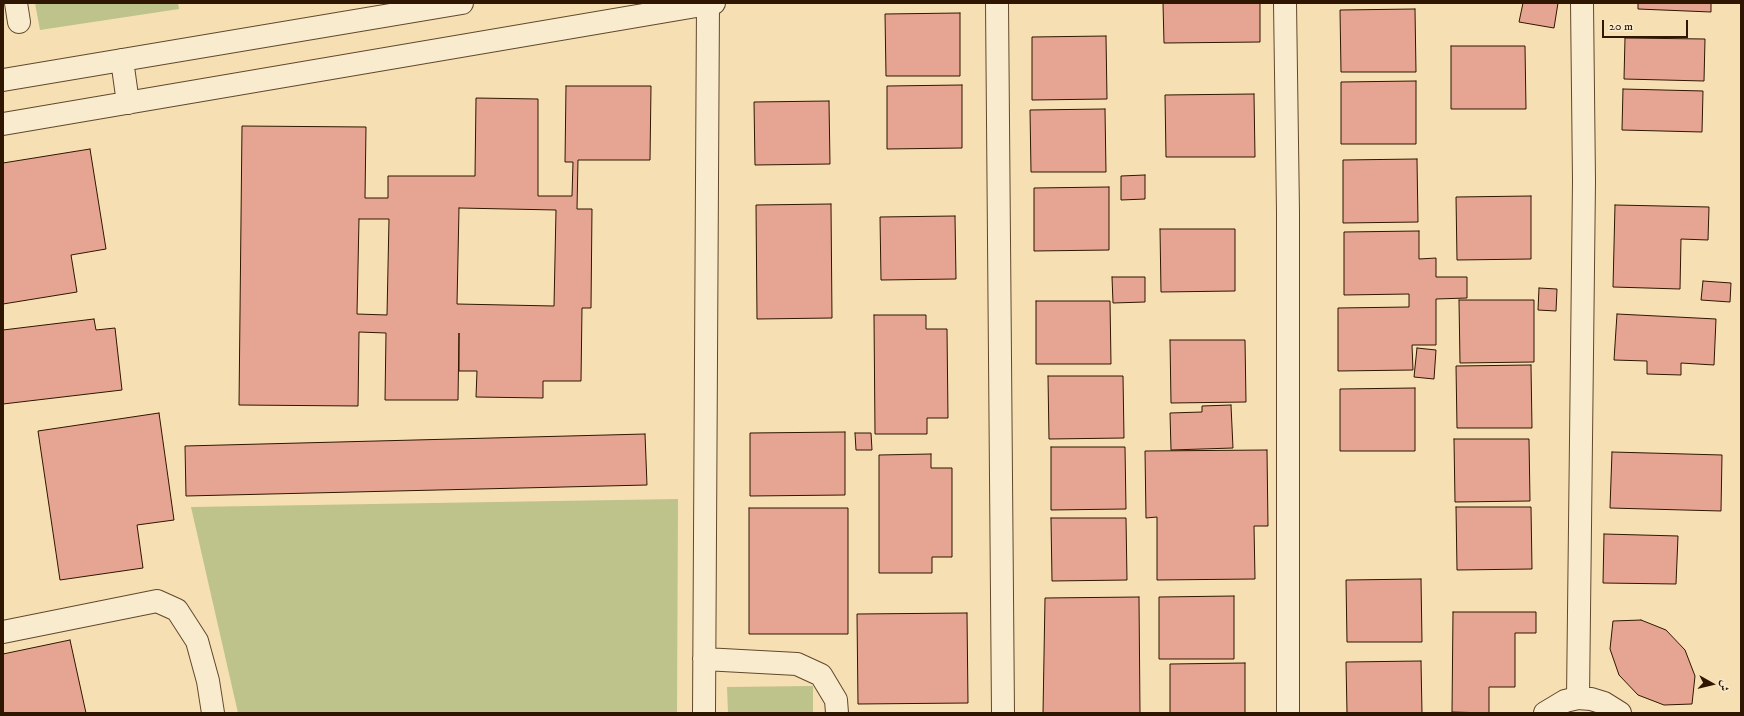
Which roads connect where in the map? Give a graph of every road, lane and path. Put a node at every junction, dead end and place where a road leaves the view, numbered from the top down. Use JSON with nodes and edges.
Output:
{"nodes":[{"id":1,"x":462,"y":3,"type":"edge"},
{"id":2,"x":710,"y":3,"type":"edge"},
{"id":3,"x":997,"y":3,"type":"edge"},
{"id":4,"x":1285,"y":3,"type":"edge"},
{"id":5,"x":1582,"y":3,"type":"edge"},
{"id":6,"x":122,"y":60,"type":"junction"},
{"id":7,"x":3,"y":80,"type":"edge"},
{"id":8,"x":128,"y":103,"type":"junction"},
{"id":9,"x":3,"y":124,"type":"edge"},
{"id":10,"x":3,"y":632,"type":"edge"},
{"id":11,"x":704,"y":659,"type":"junction"},
{"id":12,"x":1578,"y":698,"type":"junction"},
{"id":13,"x":213,"y":713,"type":"edge"},
{"id":14,"x":704,"y":713,"type":"edge"},
{"id":15,"x":837,"y":713,"type":"edge"},
{"id":16,"x":1003,"y":713,"type":"edge"},
{"id":17,"x":1288,"y":713,"type":"edge"},
{"id":18,"x":1544,"y":713,"type":"edge"},
{"id":19,"x":1620,"y":713,"type":"edge"}],
"edges":[{"from":1,"to":6,"type":"street"},
{"from":2,"to":8,"type":"street"},
{"from":2,"to":11,"type":"street"},
{"from":3,"to":16,"type":"street"},
{"from":4,"to":17,"type":"street"},
{"from":5,"to":12,"type":"street"},
{"from":6,"to":7,"type":"street"},
{"from":6,"to":8,"type":"street"},
{"from":8,"to":9,"type":"street"},
{"from":10,"to":13,"type":"street"},
{"from":11,"to":14,"type":"street"},
{"from":11,"to":15,"type":"street"},
{"from":12,"to":18,"type":"street"},
{"from":12,"to":19,"type":"street"}]}
